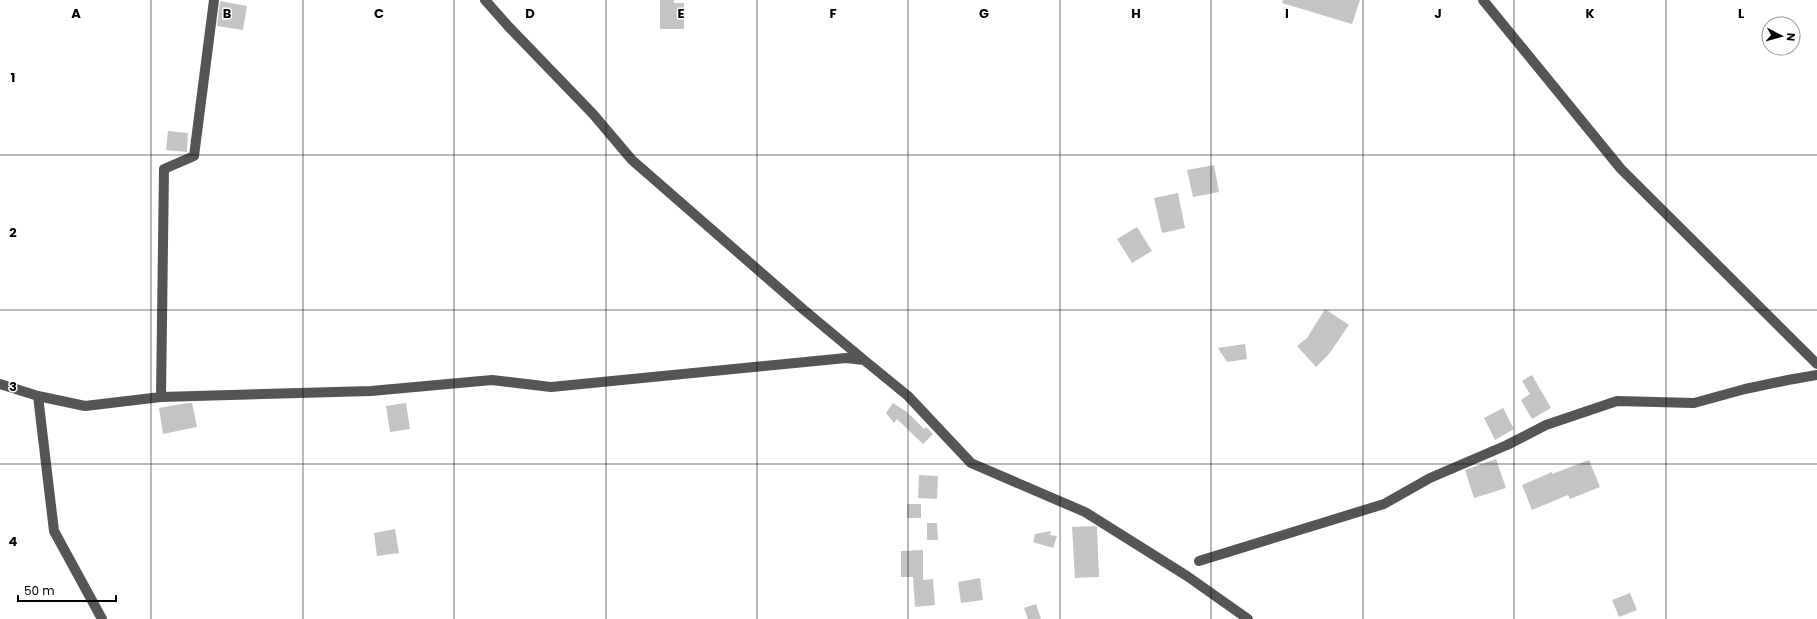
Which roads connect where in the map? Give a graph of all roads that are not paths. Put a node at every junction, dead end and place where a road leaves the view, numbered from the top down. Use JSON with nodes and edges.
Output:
{"nodes":[{"id":1,"x":214,"y":0,"type":"edge"},
{"id":2,"x":485,"y":0,"type":"edge"},
{"id":3,"x":1483,"y":0,"type":"edge"},
{"id":4,"x":864,"y":360,"type":"junction"},
{"id":5,"x":1817,"y":364,"type":"edge"},
{"id":6,"x":1817,"y":376,"type":"edge"},
{"id":7,"x":0,"y":384,"type":"edge"},
{"id":8,"x":38,"y":396,"type":"junction"},
{"id":9,"x":161,"y":397,"type":"junction"},
{"id":10,"x":1199,"y":561,"type":"dead end"},
{"id":11,"x":102,"y":619,"type":"edge"},
{"id":12,"x":1248,"y":619,"type":"edge"}],
"edges":[{"from":1,"to":9,"type":"street"},
{"from":2,"to":4,"type":"street"},
{"from":3,"to":5,"type":"street"},
{"from":4,"to":9,"type":"street"},
{"from":4,"to":12,"type":"street"},
{"from":6,"to":10,"type":"street"},
{"from":7,"to":8,"type":"street"},
{"from":8,"to":9,"type":"street"},
{"from":8,"to":11,"type":"street"}]}
